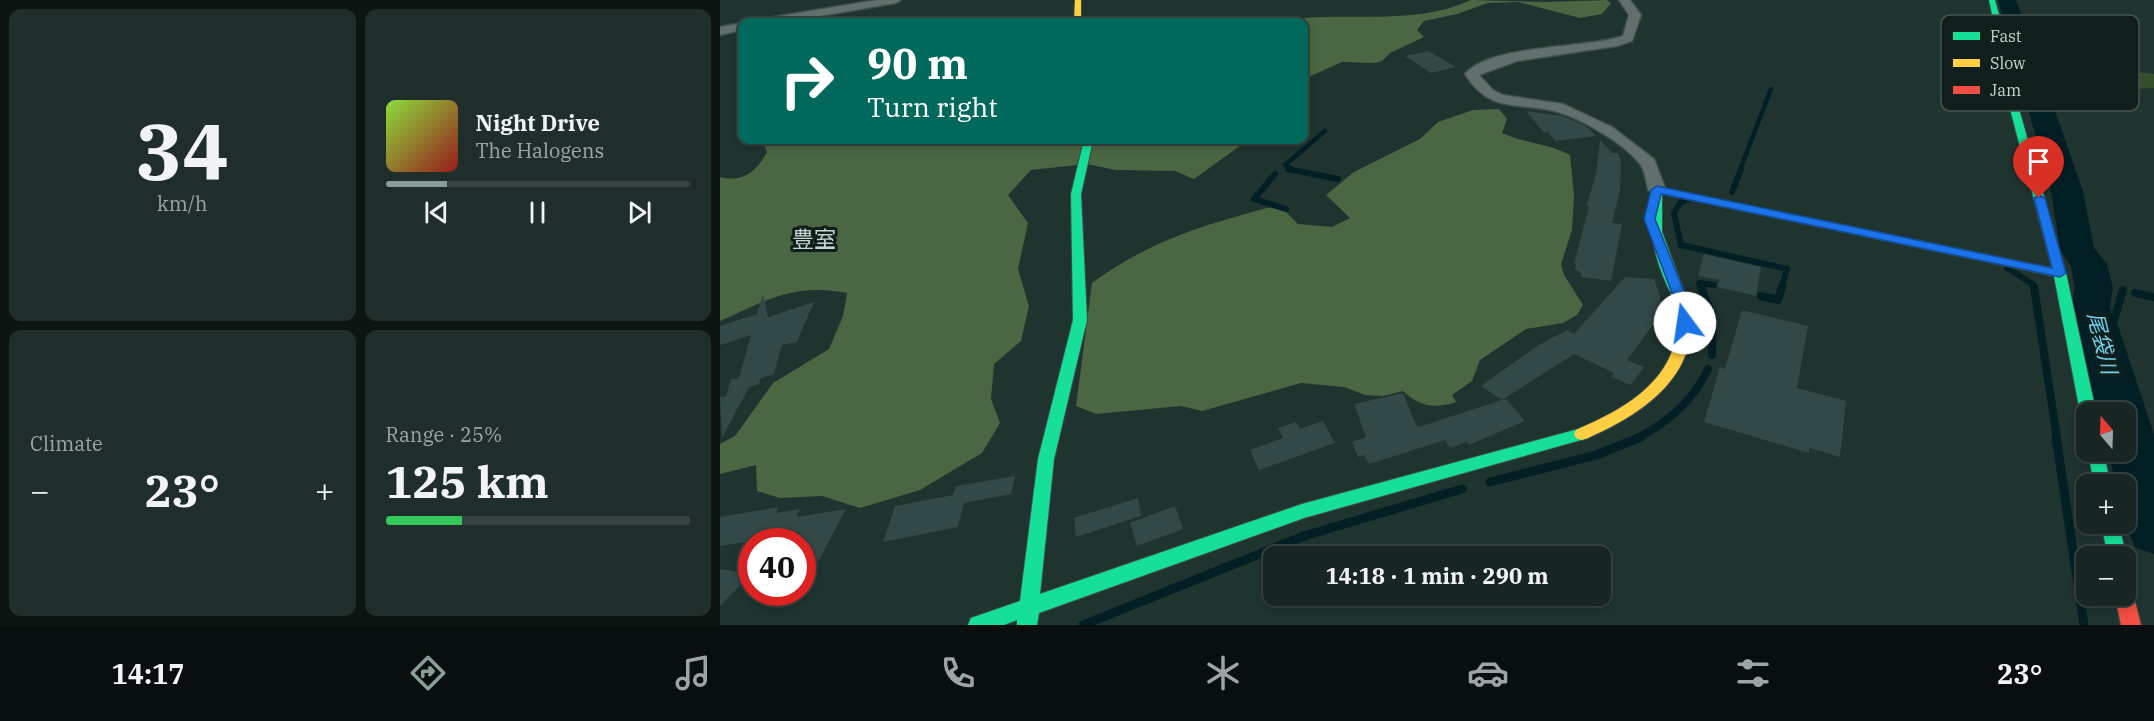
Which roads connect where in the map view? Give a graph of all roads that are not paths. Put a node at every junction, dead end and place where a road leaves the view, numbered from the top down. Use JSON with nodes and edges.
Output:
{"nodes":[{"id":1,"x":896,"y":0,"type":"edge"},
{"id":2,"x":1078,"y":0,"type":"edge"},
{"id":3,"x":1624,"y":0,"type":"edge"},
{"id":4,"x":1992,"y":0,"type":"edge"},
{"id":5,"x":1996,"y":15,"type":"edge"},
{"id":6,"x":791,"y":18,"type":"edge"},
{"id":7,"x":1078,"y":18,"type":"edge"},
{"id":8,"x":738,"y":28,"type":"edge"},
{"id":9,"x":720,"y":31,"type":"edge"},
{"id":10,"x":2015,"y":111,"type":"edge"},
{"id":11,"x":1087,"y":144,"type":"edge"},
{"id":12,"x":1657,"y":190,"type":"junction"},
{"id":13,"x":2060,"y":273,"type":"junction"},
{"id":14,"x":2086,"y":402,"type":"edge"},
{"id":15,"x":2127,"y":606,"type":"edge"},
{"id":16,"x":1029,"y":609,"type":"junction"},
{"id":17,"x":978,"y":625,"type":"edge"},
{"id":18,"x":1027,"y":625,"type":"edge"},
{"id":19,"x":2131,"y":625,"type":"edge"}],
"edges":[{"from":1,"to":6,"type":"street"},
{"from":2,"to":7,"type":"street"},
{"from":3,"to":12,"type":"street"},
{"from":4,"to":5,"type":"street"},
{"from":8,"to":9,"type":"street"},
{"from":10,"to":13,"type":"street"},
{"from":11,"to":16,"type":"street"},
{"from":12,"to":13,"type":"street"},
{"from":12,"to":16,"type":"street"},
{"from":13,"to":14,"type":"street"},
{"from":15,"to":19,"type":"street"},
{"from":16,"to":17,"type":"street"},
{"from":16,"to":18,"type":"street"}]}
